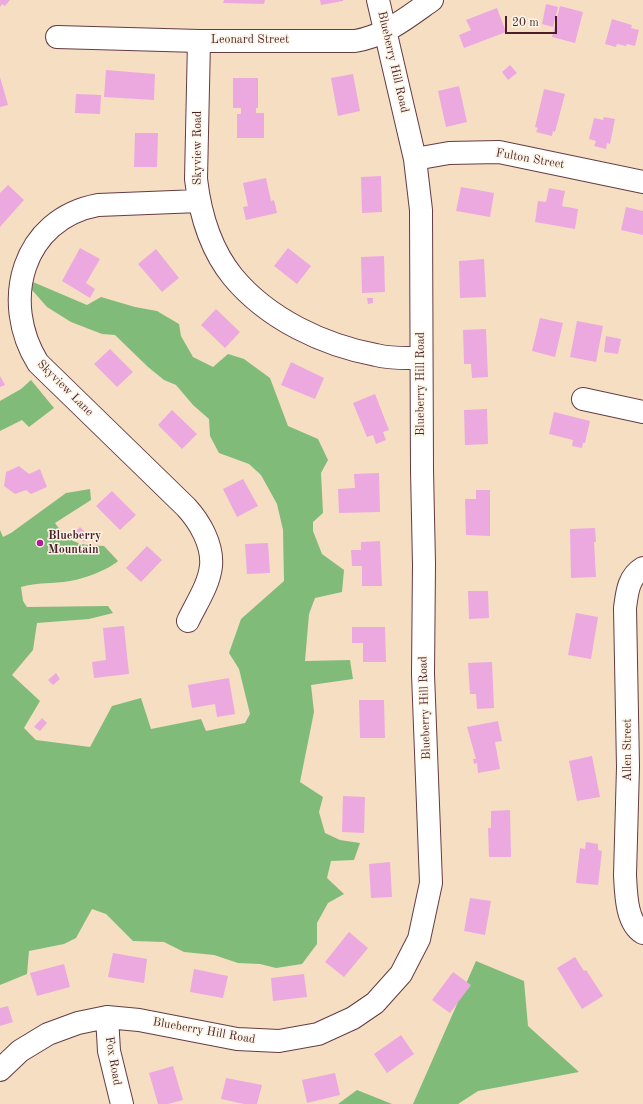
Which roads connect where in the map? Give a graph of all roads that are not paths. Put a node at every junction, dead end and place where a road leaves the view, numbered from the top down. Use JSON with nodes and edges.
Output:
{"nodes":[{"id":1,"x":378,"y":0,"type":"edge"},
{"id":2,"x":432,"y":0,"type":"edge"},
{"id":3,"x":385,"y":31,"type":"junction"},
{"id":4,"x":57,"y":37,"type":"dead end"},
{"id":5,"x":199,"y":40,"type":"junction"},
{"id":6,"x":416,"y":159,"type":"junction"},
{"id":7,"x":643,"y":182,"type":"edge"},
{"id":8,"x":199,"y":201,"type":"junction"},
{"id":9,"x":421,"y":358,"type":"junction"},
{"id":10,"x":583,"y":399,"type":"dead end"},
{"id":11,"x":643,"y":412,"type":"edge"},
{"id":12,"x":643,"y":568,"type":"edge"},
{"id":13,"x":188,"y":621,"type":"dead end"},
{"id":14,"x":643,"y":933,"type":"edge"},
{"id":15,"x":107,"y":1017,"type":"junction"},
{"id":16,"x":0,"y":1070,"type":"edge"},
{"id":17,"x":122,"y":1104,"type":"edge"}],
"edges":[{"from":1,"to":3,"type":"street","name":"Blueberry Hill Road"},
{"from":2,"to":3,"type":"street","name":"Leonard Street"},
{"from":3,"to":5,"type":"street","name":"Leonard Street"},
{"from":3,"to":6,"type":"street","name":"Blueberry Hill Road"},
{"from":4,"to":5,"type":"street","name":"Leonard Street"},
{"from":5,"to":8,"type":"street","name":"Skyview Road"},
{"from":6,"to":7,"type":"street","name":"Fulton Street"},
{"from":6,"to":9,"type":"street","name":"Blueberry Hill Road"},
{"from":8,"to":9,"type":"street","name":"Skyview Road"},
{"from":8,"to":13,"type":"street","name":"Skyview Lane"},
{"from":9,"to":15,"type":"street","name":"Blueberry Hill Road"},
{"from":10,"to":11,"type":"street"},
{"from":12,"to":14,"type":"street","name":"Allen Street"},
{"from":15,"to":16,"type":"street","name":"Blueberry Hill Road"},
{"from":15,"to":17,"type":"street","name":"Fox Road"}]}
